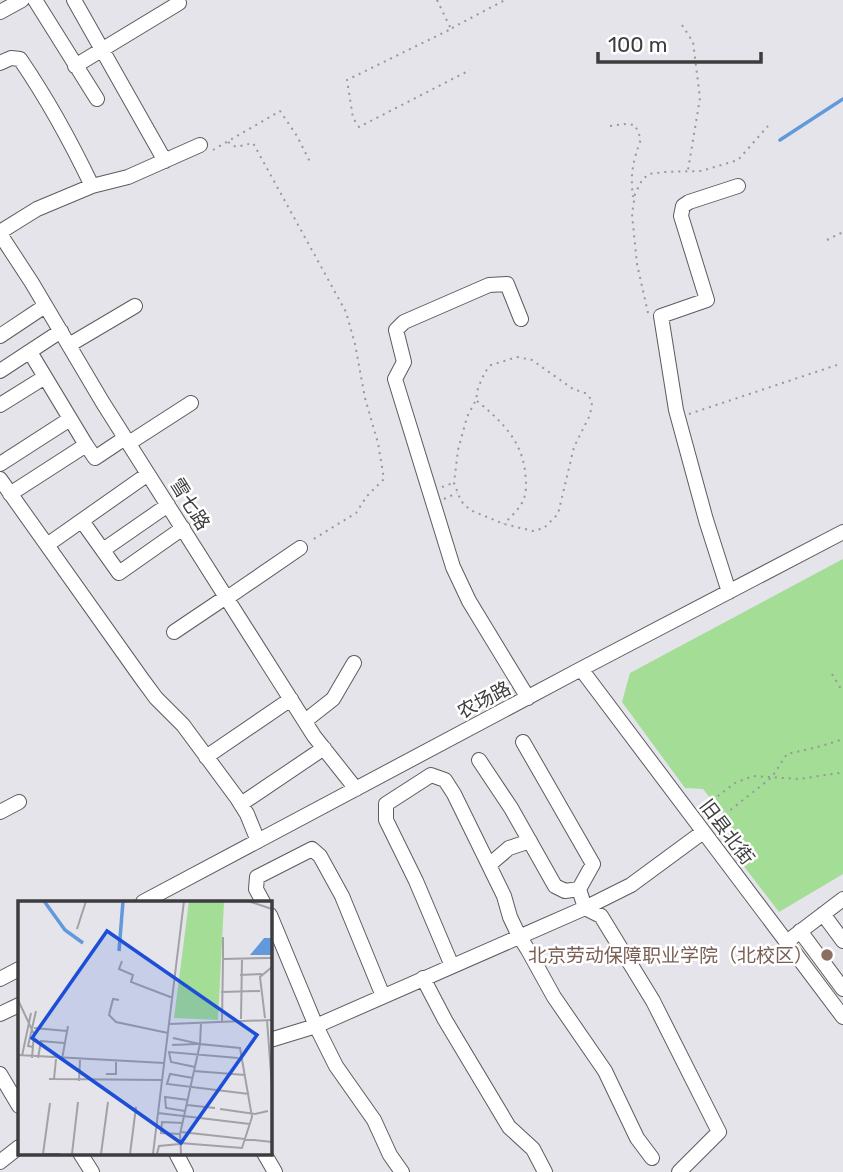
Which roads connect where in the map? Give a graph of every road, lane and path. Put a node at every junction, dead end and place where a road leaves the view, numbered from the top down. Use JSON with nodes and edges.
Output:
{"nodes":[{"id":1,"x":22,"y":0,"type":"edge"},
{"id":2,"x":35,"y":0,"type":"edge"},
{"id":3,"x":74,"y":0,"type":"edge"},
{"id":4,"x":437,"y":0,"type":"edge"},
{"id":5,"x":505,"y":0,"type":"edge"},
{"id":6,"x":179,"y":4,"type":"dead end"},
{"id":7,"x":0,"y":12,"type":"edge"},
{"id":8,"x":682,"y":25,"type":"dead end"},
{"id":9,"x":451,"y":29,"type":"junction"},
{"id":10,"x":103,"y":49,"type":"junction"},
{"id":11,"x":0,"y":63,"type":"edge"},
{"id":12,"x":75,"y":66,"type":"junction"},
{"id":13,"x":470,"y":71,"type":"dead end"},
{"id":14,"x":97,"y":99,"type":"dead end"},
{"id":15,"x":610,"y":126,"type":"dead end"},
{"id":16,"x":768,"y":126,"type":"dead end"},
{"id":17,"x":228,"y":142,"type":"junction"},
{"id":18,"x":200,"y":145,"type":"joint"},
{"id":19,"x":165,"y":160,"type":"junction"},
{"id":20,"x":311,"y":164,"type":"dead end"},
{"id":21,"x":688,"y":171,"type":"junction"},
{"id":22,"x":92,"y":186,"type":"junction"},
{"id":23,"x":738,"y":186,"type":"dead end"},
{"id":24,"x":634,"y":202,"type":"junction"},
{"id":25,"x":843,"y":232,"type":"edge"},
{"id":26,"x":0,"y":233,"type":"edge"},
{"id":27,"x":827,"y":240,"type":"dead end"},
{"id":28,"x":45,"y":306,"type":"junction"},
{"id":29,"x":135,"y":306,"type":"dead end"},
{"id":30,"x":521,"y":319,"type":"dead end"},
{"id":31,"x":649,"y":319,"type":"dead end"},
{"id":32,"x":61,"y":331,"type":"junction"},
{"id":33,"x":0,"y":336,"type":"edge"},
{"id":34,"x":69,"y":345,"type":"junction"},
{"id":35,"x":30,"y":352,"type":"junction"},
{"id":36,"x":837,"y":365,"type":"dead end"},
{"id":37,"x":0,"y":371,"type":"edge"},
{"id":38,"x":45,"y":377,"type":"junction"},
{"id":39,"x":476,"y":400,"type":"junction"},
{"id":40,"x":191,"y":403,"type":"dead end"},
{"id":41,"x":0,"y":405,"type":"edge"},
{"id":42,"x":678,"y":418,"type":"junction"},
{"id":43,"x":70,"y":419,"type":"junction"},
{"id":44,"x":127,"y":440,"type":"junction"},
{"id":45,"x":86,"y":445,"type":"junction"},
{"id":46,"x":0,"y":464,"type":"edge"},
{"id":47,"x":148,"y":474,"type":"junction"},
{"id":48,"x":0,"y":479,"type":"edge"},
{"id":49,"x":10,"y":494,"type":"junction"},
{"id":50,"x":168,"y":505,"type":"junction"},
{"id":51,"x":82,"y":520,"type":"junction"},
{"id":52,"x":504,"y":524,"type":"junction"},
{"id":53,"x":183,"y":528,"type":"junction"},
{"id":54,"x":843,"y":532,"type":"edge"},
{"id":55,"x":47,"y":545,"type":"junction"},
{"id":56,"x":300,"y":548,"type":"joint"},
{"id":57,"x":103,"y":550,"type":"junction"},
{"id":58,"x":729,"y":592,"type":"junction"},
{"id":59,"x":226,"y":597,"type":"junction"},
{"id":60,"x":174,"y":632,"type":"dead end"},
{"id":61,"x":354,"y":663,"type":"dead end"},
{"id":62,"x":581,"y":669,"type":"junction"},
{"id":63,"x":831,"y":674,"type":"dead end"},
{"id":64,"x":843,"y":692,"type":"edge"},
{"id":65,"x":528,"y":698,"type":"junction"},
{"id":66,"x":291,"y":699,"type":"junction"},
{"id":67,"x":304,"y":721,"type":"junction"},
{"id":68,"x":843,"y":739,"type":"edge"},
{"id":69,"x":523,"y":742,"type":"dead end"},
{"id":70,"x":324,"y":748,"type":"junction"},
{"id":71,"x":206,"y":757,"type":"junction"},
{"id":72,"x":480,"y":760,"type":"dead end"},
{"id":73,"x":843,"y":771,"type":"edge"},
{"id":74,"x":772,"y":777,"type":"junction"},
{"id":75,"x":356,"y":789,"type":"junction"},
{"id":76,"x":19,"y":802,"type":"dead end"},
{"id":77,"x":241,"y":804,"type":"junction"},
{"id":78,"x":0,"y":812,"type":"edge"},
{"id":79,"x":691,"y":816,"type":"junction"},
{"id":80,"x":703,"y":832,"type":"junction"},
{"id":81,"x":258,"y":841,"type":"junction"},
{"id":82,"x":530,"y":841,"type":"junction"},
{"id":83,"x":489,"y":865,"type":"junction"},
{"id":84,"x":579,"y":889,"type":"junction"},
{"id":85,"x":843,"y":899,"type":"edge"},
{"id":86,"x":146,"y":901,"type":"edge"},
{"id":87,"x":262,"y":901,"type":"edge"},
{"id":88,"x":585,"y":908,"type":"junction"},
{"id":89,"x":823,"y":914,"type":"junction"},
{"id":90,"x":271,"y":917,"type":"edge"},
{"id":91,"x":800,"y":931,"type":"junction"},
{"id":92,"x":519,"y":936,"type":"junction"},
{"id":93,"x":843,"y":941,"type":"edge"},
{"id":94,"x":786,"y":942,"type":"junction"},
{"id":95,"x":452,"y":966,"type":"junction"},
{"id":96,"x":18,"y":970,"type":"edge"},
{"id":97,"x":423,"y":978,"type":"junction"},
{"id":98,"x":0,"y":979,"type":"edge"},
{"id":99,"x":843,"y":989,"type":"edge"},
{"id":100,"x":383,"y":996,"type":"junction"},
{"id":101,"x":18,"y":1005,"type":"edge"},
{"id":102,"x":0,"y":1014,"type":"edge"},
{"id":103,"x":843,"y":1017,"type":"edge"},
{"id":104,"x":316,"y":1026,"type":"junction"},
{"id":105,"x":271,"y":1040,"type":"edge"},
{"id":106,"x":0,"y":1074,"type":"edge"},
{"id":107,"x":18,"y":1104,"type":"edge"},
{"id":108,"x":18,"y":1148,"type":"edge"},
{"id":109,"x":81,"y":1154,"type":"edge"},
{"id":110,"x":177,"y":1154,"type":"edge"},
{"id":111,"x":265,"y":1154,"type":"edge"},
{"id":112,"x":653,"y":1158,"type":"dead end"},
{"id":113,"x":0,"y":1162,"type":"edge"},
{"id":114,"x":92,"y":1172,"type":"edge"},
{"id":115,"x":186,"y":1172,"type":"edge"},
{"id":116,"x":275,"y":1172,"type":"edge"},
{"id":117,"x":402,"y":1172,"type":"edge"},
{"id":118,"x":545,"y":1172,"type":"edge"},
{"id":119,"x":679,"y":1172,"type":"edge"}],
"edges":[{"from":1,"to":7,"type":"street"},
{"from":2,"to":12,"type":"street"},
{"from":3,"to":10,"type":"street"},
{"from":4,"to":9,"type":"path"},
{"from":5,"to":9,"type":"path"},
{"from":6,"to":10,"type":"street"},
{"from":8,"to":21,"type":"path"},
{"from":9,"to":13,"type":"path"},
{"from":10,"to":12,"type":"street"},
{"from":10,"to":19,"type":"street"},
{"from":11,"to":22,"type":"street"},
{"from":12,"to":14,"type":"street"},
{"from":15,"to":24,"type":"path"},
{"from":16,"to":21,"type":"path"},
{"from":17,"to":18,"type":"path"},
{"from":17,"to":20,"type":"path"},
{"from":17,"to":56,"type":"path"},
{"from":18,"to":19,"type":"street"},
{"from":19,"to":22,"type":"street"},
{"from":21,"to":24,"type":"path"},
{"from":22,"to":26,"type":"street"},
{"from":23,"to":42,"type":"street"},
{"from":24,"to":31,"type":"path"},
{"from":25,"to":27,"type":"path"},
{"from":26,"to":28,"type":"street","name":"雪七路"},
{"from":28,"to":32,"type":"street","name":"雪七路"},
{"from":28,"to":33,"type":"street"},
{"from":29,"to":34,"type":"street"},
{"from":30,"to":65,"type":"street"},
{"from":32,"to":34,"type":"street","name":"雪七路"},
{"from":32,"to":35,"type":"street"},
{"from":34,"to":44,"type":"street","name":"雪七路"},
{"from":35,"to":37,"type":"street"},
{"from":35,"to":38,"type":"street"},
{"from":36,"to":42,"type":"path"},
{"from":38,"to":41,"type":"street"},
{"from":38,"to":43,"type":"street"},
{"from":39,"to":52,"type":"path"},
{"from":39,"to":52,"type":"path"},
{"from":39,"to":52,"type":"path"},
{"from":40,"to":44,"type":"street"},
{"from":42,"to":58,"type":"street"},
{"from":43,"to":45,"type":"street"},
{"from":43,"to":46,"type":"street"},
{"from":44,"to":45,"type":"street"},
{"from":44,"to":47,"type":"street","name":"雪七路"},
{"from":45,"to":49,"type":"street"},
{"from":47,"to":50,"type":"street","name":"雪七路"},
{"from":47,"to":51,"type":"street"},
{"from":48,"to":49,"type":"street"},
{"from":49,"to":55,"type":"street"},
{"from":50,"to":53,"type":"street","name":"雪七路"},
{"from":50,"to":57,"type":"street"},
{"from":51,"to":55,"type":"street"},
{"from":51,"to":57,"type":"street"},
{"from":53,"to":57,"type":"street"},
{"from":53,"to":59,"type":"street","name":"雪七路"},
{"from":54,"to":58,"type":"street","name":"农场路"},
{"from":55,"to":71,"type":"street"},
{"from":56,"to":59,"type":"street"},
{"from":58,"to":62,"type":"street","name":"农场路"},
{"from":59,"to":60,"type":"street"},
{"from":59,"to":66,"type":"street","name":"雪七路"},
{"from":61,"to":67,"type":"street"},
{"from":62,"to":65,"type":"street","name":"农场路"},
{"from":62,"to":79,"type":"street","name":"旧县北街"},
{"from":63,"to":64,"type":"path"},
{"from":65,"to":75,"type":"street","name":"农场路"},
{"from":66,"to":67,"type":"street","name":"雪七路"},
{"from":66,"to":71,"type":"street"},
{"from":67,"to":70,"type":"street","name":"雪七路"},
{"from":68,"to":74,"type":"path"},
{"from":69,"to":84,"type":"street"},
{"from":70,"to":75,"type":"street","name":"雪七路"},
{"from":70,"to":77,"type":"street"},
{"from":71,"to":77,"type":"street"},
{"from":72,"to":82,"type":"street"},
{"from":73,"to":74,"type":"path"},
{"from":74,"to":79,"type":"path"},
{"from":74,"to":80,"type":"path"},
{"from":75,"to":81,"type":"street","name":"农场路"},
{"from":76,"to":78,"type":"street"},
{"from":77,"to":81,"type":"street"},
{"from":79,"to":80,"type":"street","name":"旧县北街"},
{"from":80,"to":88,"type":"street"},
{"from":80,"to":94,"type":"street","name":"旧县北街"},
{"from":81,"to":86,"type":"street","name":"农场路"},
{"from":82,"to":83,"type":"street"},
{"from":82,"to":84,"type":"street"},
{"from":83,"to":92,"type":"street"},
{"from":83,"to":95,"type":"street"},
{"from":84,"to":88,"type":"street"},
{"from":85,"to":89,"type":"street"},
{"from":87,"to":100,"type":"street"},
{"from":88,"to":92,"type":"street"},
{"from":88,"to":119,"type":"street"},
{"from":89,"to":91,"type":"street"},
{"from":89,"to":93,"type":"street"},
{"from":90,"to":104,"type":"street"},
{"from":91,"to":94,"type":"street"},
{"from":91,"to":99,"type":"street"},
{"from":92,"to":95,"type":"street"},
{"from":92,"to":112,"type":"street"},
{"from":94,"to":103,"type":"street","name":"旧县北街"},
{"from":95,"to":97,"type":"street"},
{"from":96,"to":98,"type":"street"},
{"from":97,"to":100,"type":"street"},
{"from":97,"to":118,"type":"street"},
{"from":100,"to":104,"type":"street"},
{"from":101,"to":102,"type":"street"},
{"from":104,"to":105,"type":"street"},
{"from":104,"to":117,"type":"street"},
{"from":106,"to":107,"type":"street"},
{"from":108,"to":113,"type":"street"},
{"from":109,"to":114,"type":"street"},
{"from":110,"to":115,"type":"street"},
{"from":111,"to":116,"type":"street"}]}
